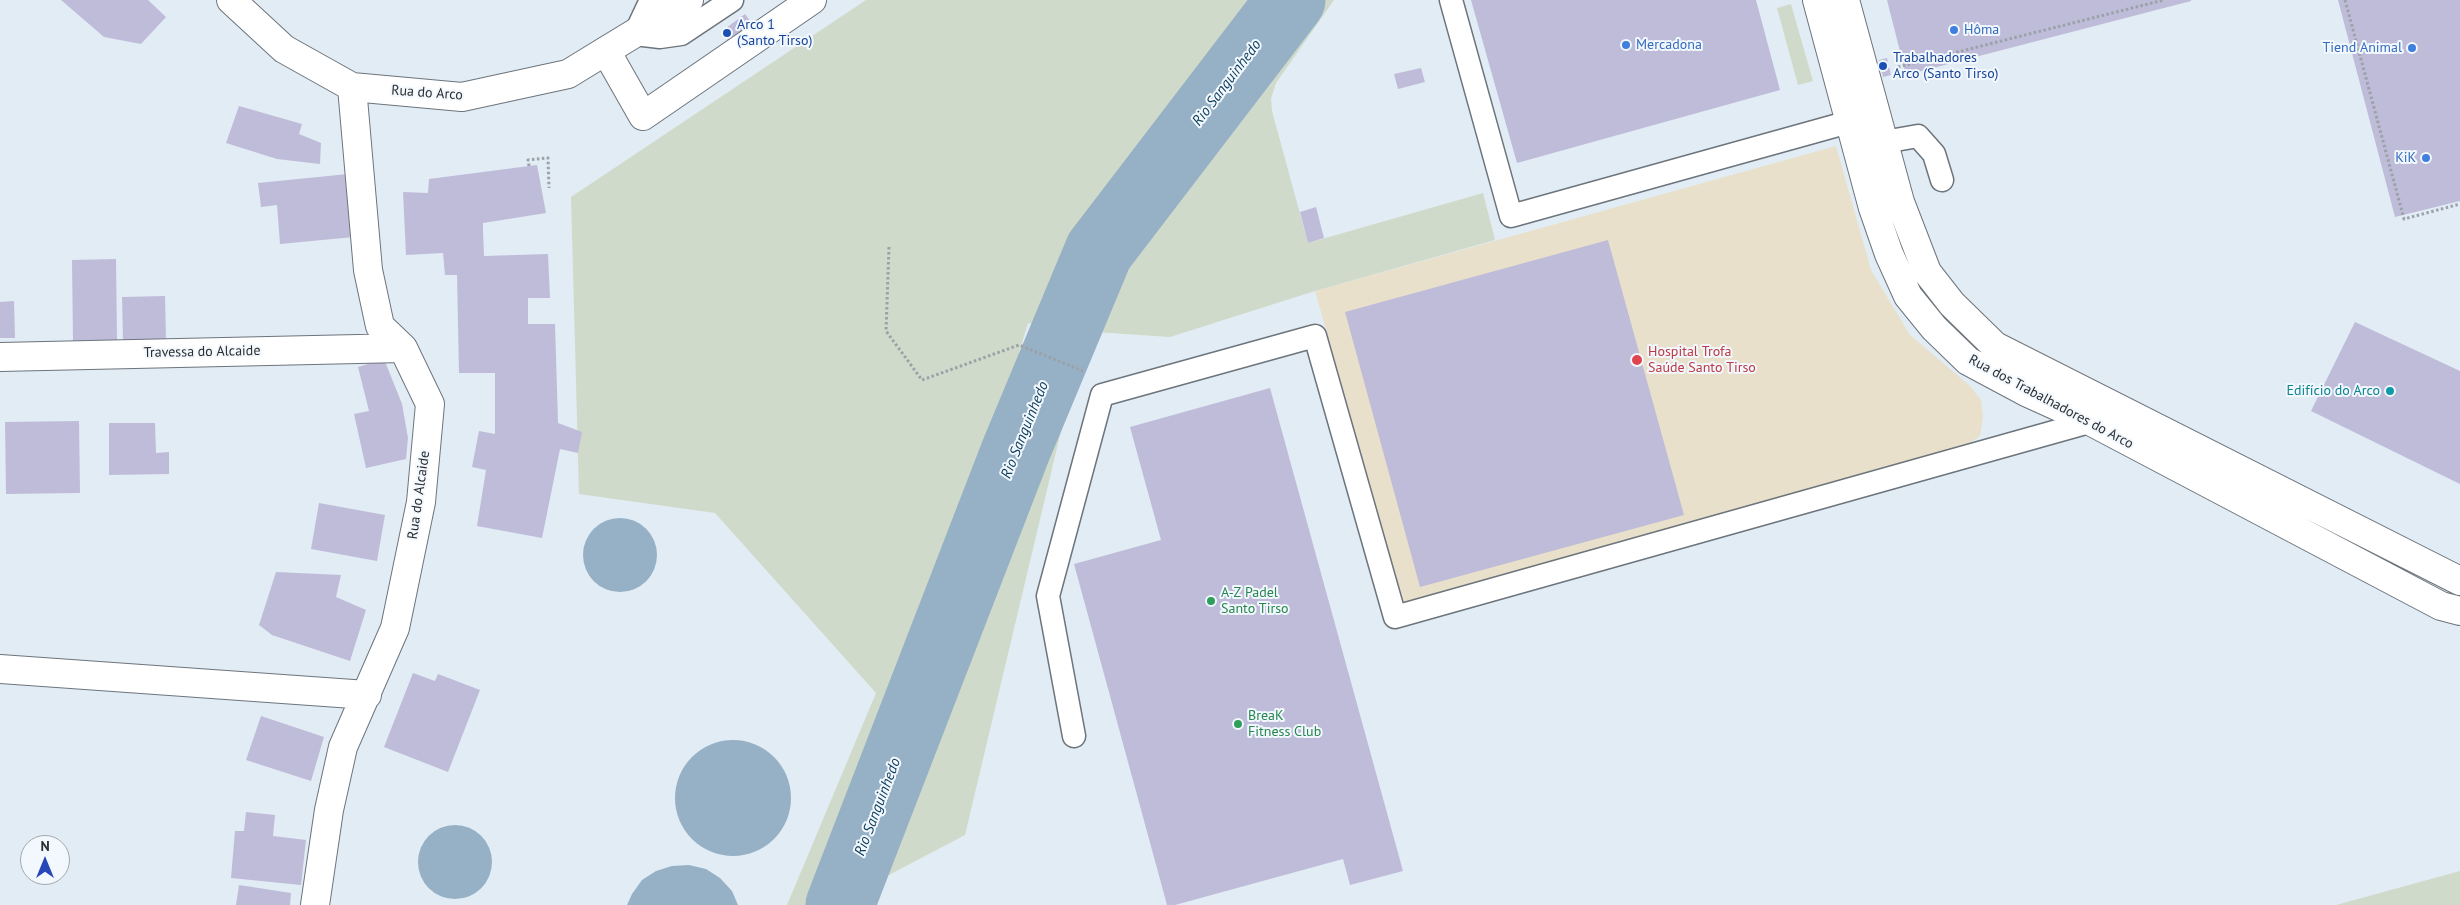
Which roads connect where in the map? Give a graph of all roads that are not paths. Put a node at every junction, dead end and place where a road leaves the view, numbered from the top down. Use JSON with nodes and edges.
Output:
{"nodes":[{"id":1,"x":231,"y":0,"type":"edge"},
{"id":2,"x":651,"y":0,"type":"edge"},
{"id":3,"x":688,"y":0,"type":"edge"},
{"id":4,"x":732,"y":0,"type":"edge"},
{"id":5,"x":812,"y":0,"type":"edge"},
{"id":6,"x":1451,"y":0,"type":"edge"},
{"id":7,"x":1817,"y":0,"type":"edge"},
{"id":8,"x":1845,"y":0,"type":"edge"},
{"id":9,"x":635,"y":34,"type":"junction"},
{"id":10,"x":606,"y":51,"type":"junction"},
{"id":11,"x":352,"y":87,"type":"junction"},
{"id":12,"x":1849,"y":122,"type":"junction"},
{"id":13,"x":1884,"y":142,"type":"junction"},
{"id":14,"x":1942,"y":180,"type":"dead end"},
{"id":15,"x":403,"y":348,"type":"junction"},
{"id":16,"x":0,"y":357,"type":"edge"},
{"id":17,"x":2125,"y":412,"type":"junction"},
{"id":18,"x":2090,"y":422,"type":"junction"},
{"id":19,"x":2460,"y":580,"type":"edge"},
{"id":20,"x":2460,"y":611,"type":"edge"},
{"id":21,"x":0,"y":669,"type":"edge"},
{"id":22,"x":367,"y":695,"type":"junction"},
{"id":23,"x":1074,"y":736,"type":"dead end"},
{"id":24,"x":315,"y":905,"type":"edge"}],
"edges":[{"from":1,"to":11,"type":"street","name":"Rua do Arco"},
{"from":2,"to":9,"type":"lane"},
{"from":3,"to":9,"type":"street","name":"Rua do Arco"},
{"from":4,"to":9,"type":"lane"},
{"from":5,"to":10,"type":"street"},
{"from":6,"to":12,"type":"lane"},
{"from":7,"to":12,"type":"street","name":"Rua dos Trabalhadores do Arco"},
{"from":8,"to":13,"type":"street","name":"Rua dos Trabalhadores do Arco"},
{"from":9,"to":10,"type":"street","name":"Rua do Arco"},
{"from":10,"to":11,"type":"street","name":"Rua do Arco"},
{"from":11,"to":15,"type":"street","name":"Rua do Alcaide"},
{"from":12,"to":18,"type":"street","name":"Rua dos Trabalhadores do Arco"},
{"from":13,"to":14,"type":"lane"},
{"from":13,"to":17,"type":"street","name":"Rua dos Trabalhadores do Arco"},
{"from":15,"to":16,"type":"street","name":"Travessa do Alcaide"},
{"from":15,"to":22,"type":"street","name":"Rua do Alcaide"},
{"from":17,"to":18,"type":"lane"},
{"from":17,"to":19,"type":"street","name":"Rua dos Trabalhadores do Arco"},
{"from":18,"to":20,"type":"street","name":"Rua dos Trabalhadores do Arco"},
{"from":18,"to":23,"type":"lane"},
{"from":21,"to":22,"type":"street"},
{"from":22,"to":24,"type":"street","name":"Rua do Alcaide"}]}
